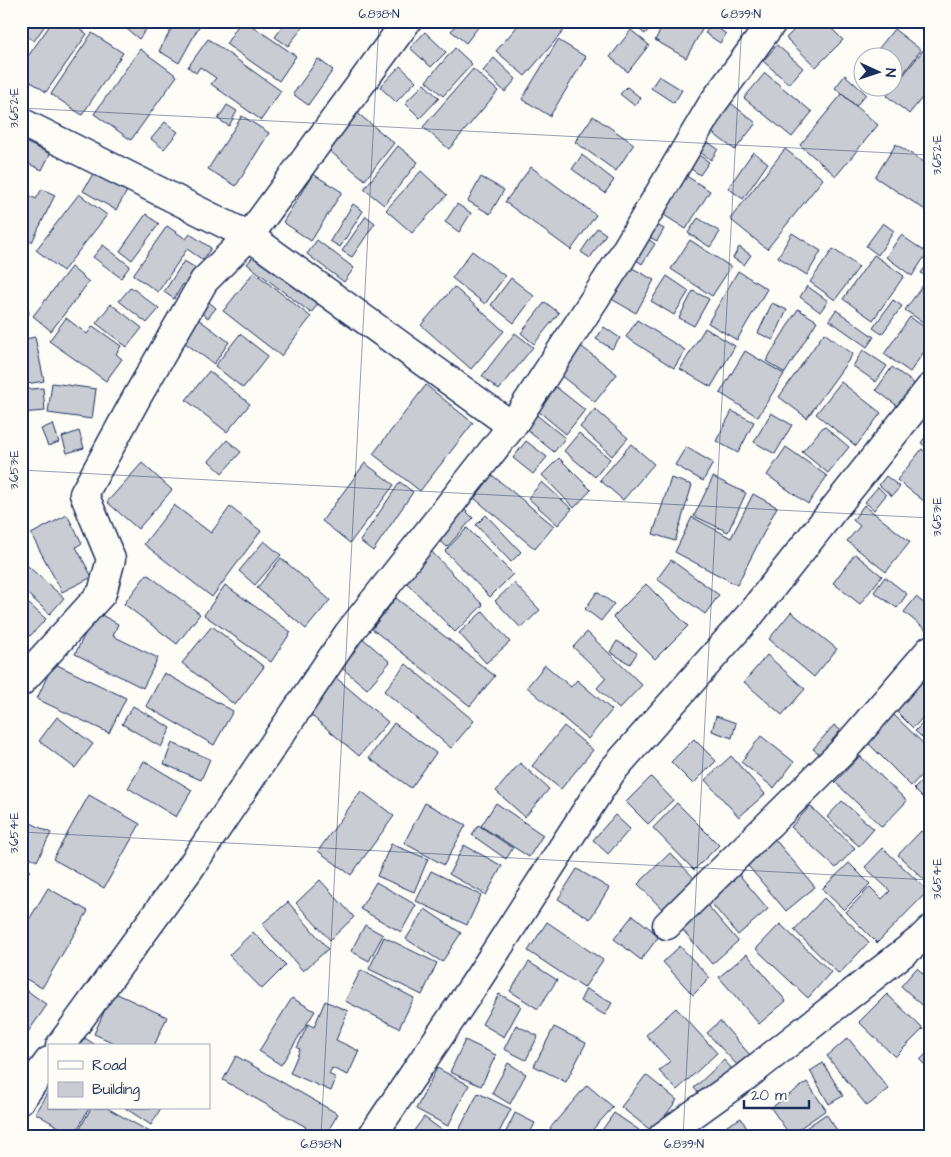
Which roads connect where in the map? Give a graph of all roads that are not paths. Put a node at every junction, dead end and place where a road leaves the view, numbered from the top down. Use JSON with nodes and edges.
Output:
{"nodes":[{"id":1,"x":407,"y":21,"type":"edge"},
{"id":2,"x":773,"y":21,"type":"edge"},
{"id":3,"x":21,"y":122,"type":"edge"},
{"id":4,"x":249,"y":236,"type":"junction"},
{"id":5,"x":930,"y":388,"type":"edge"},
{"id":6,"x":512,"y":426,"type":"junction"},
{"id":7,"x":930,"y":650,"type":"edge"},
{"id":8,"x":21,"y":682,"type":"edge"},
{"id":9,"x":667,"y":926,"type":"dead end"},
{"id":10,"x":927,"y":940,"type":"edge"},
{"id":11,"x":61,"y":1044,"type":"edge"},
{"id":12,"x":48,"y":1062,"type":"edge"},
{"id":13,"x":21,"y":1099,"type":"edge"},
{"id":14,"x":372,"y":1136,"type":"edge"},
{"id":15,"x":663,"y":1136,"type":"edge"}],
"edges":[{"from":1,"to":4,"type":"street"},
{"from":2,"to":6,"type":"street"},
{"from":3,"to":4,"type":"street"},
{"from":4,"to":6,"type":"street"},
{"from":4,"to":8,"type":"street"},
{"from":5,"to":14,"type":"street"},
{"from":6,"to":11,"type":"street"},
{"from":7,"to":9,"type":"street"},
{"from":10,"to":15,"type":"street"},
{"from":12,"to":13,"type":"street"}]}
